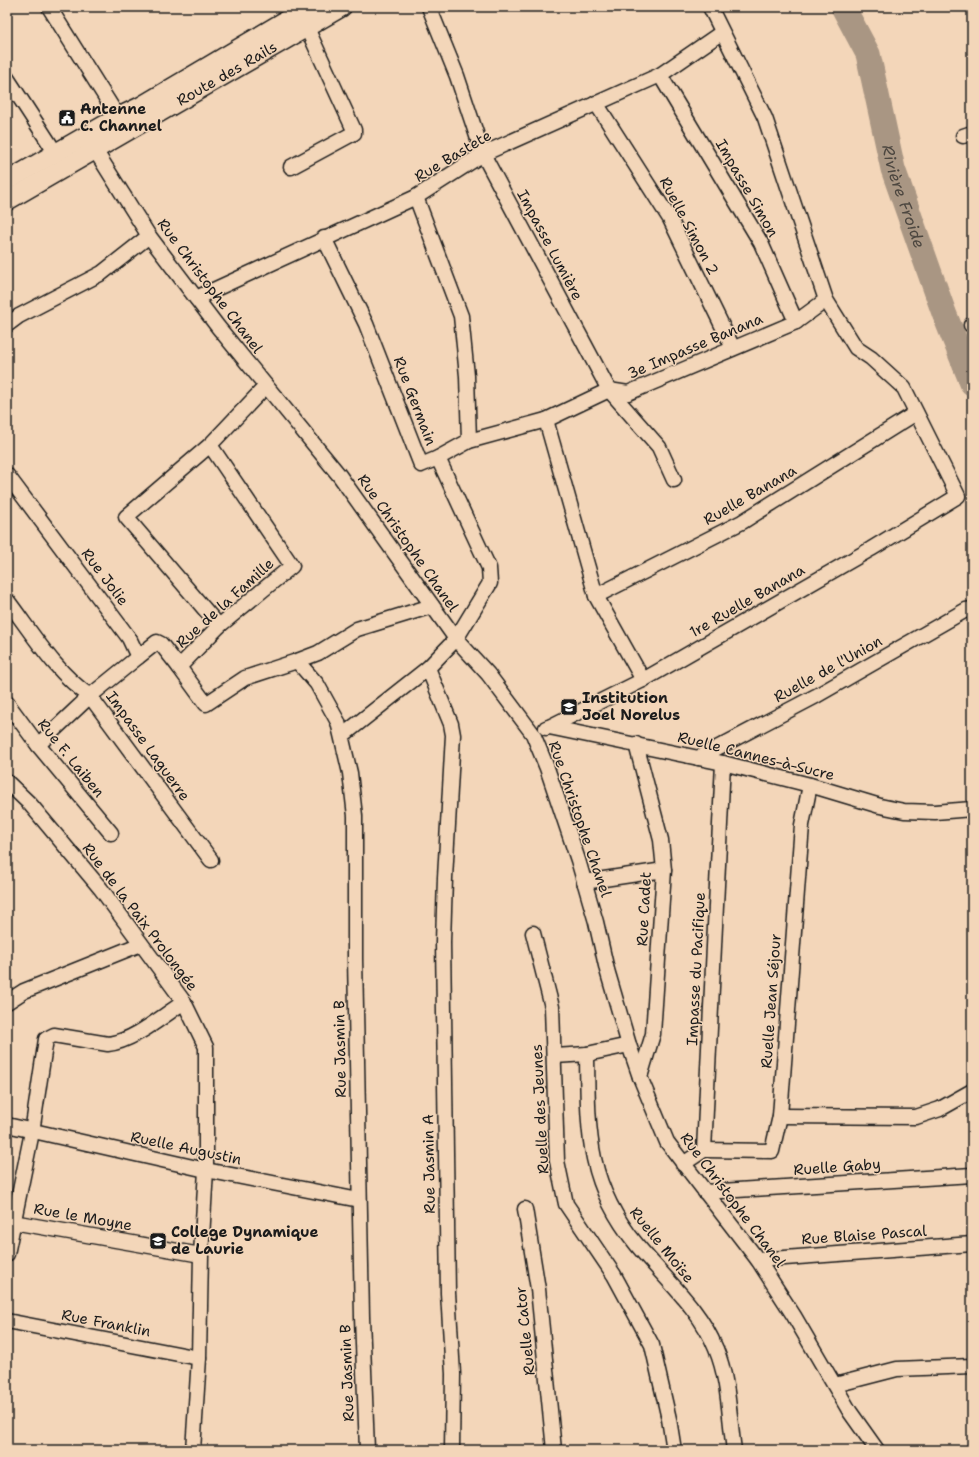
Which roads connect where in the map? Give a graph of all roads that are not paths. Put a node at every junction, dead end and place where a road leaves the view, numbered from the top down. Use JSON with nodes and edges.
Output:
{"nodes":[{"id":1,"x":49,"y":7,"type":"edge"},
{"id":2,"x":308,"y":7,"type":"edge"},
{"id":3,"x":342,"y":7,"type":"edge"},
{"id":4,"x":429,"y":7,"type":"edge"},
{"id":5,"x":710,"y":7,"type":"edge"},
{"id":6,"x":307,"y":28,"type":"junction"},
{"id":7,"x":721,"y":33,"type":"junction"},
{"id":8,"x":660,"y":75,"type":"junction"},
{"id":9,"x":7,"y":78,"type":"edge"},
{"id":10,"x":596,"y":103,"type":"junction"},
{"id":11,"x":118,"y":117,"type":"junction"},
{"id":12,"x":90,"y":142,"type":"junction"},
{"id":13,"x":54,"y":152,"type":"junction"},
{"id":14,"x":482,"y":154,"type":"junction"},
{"id":15,"x":291,"y":167,"type":"dead end"},
{"id":16,"x":7,"y":181,"type":"edge"},
{"id":17,"x":416,"y":197,"type":"junction"},
{"id":18,"x":7,"y":201,"type":"edge"},
{"id":19,"x":149,"y":236,"type":"junction"},
{"id":20,"x":324,"y":238,"type":"junction"},
{"id":21,"x":196,"y":298,"type":"junction"},
{"id":22,"x":826,"y":300,"type":"junction"},
{"id":23,"x":796,"y":322,"type":"junction"},
{"id":24,"x":7,"y":325,"type":"edge"},
{"id":25,"x":733,"y":348,"type":"junction"},
{"id":26,"x":266,"y":386,"type":"junction"},
{"id":27,"x":609,"y":390,"type":"junction"},
{"id":28,"x":916,"y":413,"type":"junction"},
{"id":29,"x":546,"y":420,"type":"junction"},
{"id":30,"x":469,"y":441,"type":"junction"},
{"id":31,"x":210,"y":445,"type":"junction"},
{"id":32,"x":438,"y":458,"type":"junction"},
{"id":33,"x":7,"y":475,"type":"edge"},
{"id":34,"x":674,"y":480,"type":"dead end"},
{"id":35,"x":596,"y":596,"type":"junction"},
{"id":36,"x":7,"y":600,"type":"edge"},
{"id":37,"x":432,"y":606,"type":"junction"},
{"id":38,"x":972,"y":608,"type":"edge"},
{"id":39,"x":219,"y":626,"type":"junction"},
{"id":40,"x":456,"y":639,"type":"junction"},
{"id":41,"x":138,"y":657,"type":"junction"},
{"id":42,"x":297,"y":661,"type":"junction"},
{"id":43,"x":178,"y":667,"type":"junction"},
{"id":44,"x":428,"y":668,"type":"junction"},
{"id":45,"x":643,"y":680,"type":"junction"},
{"id":46,"x":90,"y":696,"type":"junction"},
{"id":47,"x":7,"y":703,"type":"edge"},
{"id":48,"x":549,"y":727,"type":"junction"},
{"id":49,"x":533,"y":734,"type":"junction"},
{"id":50,"x":342,"y":736,"type":"junction"},
{"id":51,"x":636,"y":744,"type":"junction"},
{"id":52,"x":38,"y":745,"type":"junction"},
{"id":53,"x":698,"y":758,"type":"junction"},
{"id":54,"x":723,"y":763,"type":"junction"},
{"id":55,"x":7,"y":782,"type":"edge"},
{"id":56,"x":810,"y":786,"type":"junction"},
{"id":57,"x":972,"y":810,"type":"edge"},
{"id":58,"x":111,"y":833,"type":"dead end"},
{"id":59,"x":211,"y":860,"type":"dead end"},
{"id":60,"x":664,"y":870,"type":"junction"},
{"id":61,"x":584,"y":882,"type":"junction"},
{"id":62,"x":534,"y":933,"type":"dead end"},
{"id":63,"x":141,"y":944,"type":"junction"},
{"id":64,"x":7,"y":1002,"type":"edge"},
{"id":65,"x":184,"y":1002,"type":"junction"},
{"id":66,"x":629,"y":1046,"type":"junction"},
{"id":67,"x":587,"y":1054,"type":"junction"},
{"id":68,"x":555,"y":1056,"type":"junction"},
{"id":69,"x":640,"y":1077,"type":"junction"},
{"id":70,"x":972,"y":1091,"type":"edge"},
{"id":71,"x":780,"y":1116,"type":"junction"},
{"id":72,"x":7,"y":1126,"type":"edge"},
{"id":73,"x":32,"y":1132,"type":"junction"},
{"id":74,"x":704,"y":1150,"type":"junction"},
{"id":75,"x":683,"y":1164,"type":"junction"},
{"id":76,"x":206,"y":1170,"type":"junction"},
{"id":77,"x":972,"y":1175,"type":"edge"},
{"id":78,"x":705,"y":1192,"type":"junction"},
{"id":79,"x":359,"y":1200,"type":"junction"},
{"id":80,"x":525,"y":1209,"type":"dead end"},
{"id":81,"x":10,"y":1221,"type":"edge"},
{"id":82,"x":972,"y":1244,"type":"edge"},
{"id":83,"x":7,"y":1254,"type":"edge"},
{"id":84,"x":200,"y":1255,"type":"junction"},
{"id":85,"x":758,"y":1260,"type":"junction"},
{"id":86,"x":7,"y":1321,"type":"edge"},
{"id":87,"x":199,"y":1358,"type":"junction"},
{"id":88,"x":972,"y":1366,"type":"edge"},
{"id":89,"x":835,"y":1385,"type":"junction"},
{"id":90,"x":193,"y":1450,"type":"edge"},
{"id":91,"x":367,"y":1450,"type":"edge"},
{"id":92,"x":452,"y":1450,"type":"edge"},
{"id":93,"x":554,"y":1450,"type":"edge"},
{"id":94,"x":674,"y":1450,"type":"edge"},
{"id":95,"x":734,"y":1450,"type":"edge"},
{"id":96,"x":876,"y":1450,"type":"edge"}],
"edges":[{"from":1,"to":11,"type":"street"},
{"from":2,"to":11,"type":"main road","name":"Route des Rails"},
{"from":3,"to":6,"type":"main road","name":"Route des Rails"},
{"from":4,"to":14,"type":"street","name":"Impasse Lumière"},
{"from":5,"to":7,"type":"street"},
{"from":6,"to":12,"type":"main road","name":"Route des Rails"},
{"from":6,"to":15,"type":"street"},
{"from":7,"to":8,"type":"street","name":"Rue Bastete"},
{"from":7,"to":22,"type":"street"},
{"from":8,"to":10,"type":"street","name":"Rue Bastete"},
{"from":8,"to":23,"type":"street","name":"Impasse Simon"},
{"from":9,"to":13,"type":"street"},
{"from":10,"to":14,"type":"street","name":"Rue Bastete"},
{"from":10,"to":25,"type":"street","name":"Ruelle Simon 2"},
{"from":11,"to":12,"type":"main road","name":"Route des Rails"},
{"from":12,"to":13,"type":"main road","name":"Route des Rails"},
{"from":12,"to":18,"type":"main road","name":"Route des Rails"},
{"from":12,"to":19,"type":"street","name":"Rue Christophe Chanel"},
{"from":13,"to":16,"type":"main road","name":"Route des Rails"},
{"from":14,"to":17,"type":"street","name":"Rue Bastete"},
{"from":14,"to":27,"type":"street","name":"Impasse Lumière"},
{"from":17,"to":20,"type":"street","name":"Rue Bastete"},
{"from":17,"to":30,"type":"street"},
{"from":19,"to":21,"type":"street","name":"Rue Christophe Chanel"},
{"from":19,"to":24,"type":"street"},
{"from":20,"to":21,"type":"street","name":"Rue Bastete"},
{"from":20,"to":32,"type":"street","name":"Rue Germain"},
{"from":21,"to":26,"type":"street","name":"Rue Christophe Chanel"},
{"from":22,"to":23,"type":"street","name":"3e Impasse Banana"},
{"from":22,"to":28,"type":"street"},
{"from":23,"to":25,"type":"street","name":"3e Impasse Banana"},
{"from":25,"to":27,"type":"street","name":"3e Impasse Banana"},
{"from":26,"to":31,"type":"street"},
{"from":26,"to":37,"type":"street","name":"Rue Christophe Chanel"},
{"from":27,"to":29,"type":"street"},
{"from":27,"to":34,"type":"street","name":"Impasse Lumière"},
{"from":28,"to":35,"type":"street","name":"Ruelle Banana"},
{"from":28,"to":45,"type":"street","name":"1re Ruelle Banana"},
{"from":29,"to":30,"type":"street"},
{"from":29,"to":35,"type":"street"},
{"from":30,"to":32,"type":"street"},
{"from":31,"to":39,"type":"street","name":"Rue de la Famille"},
{"from":31,"to":39,"type":"street"},
{"from":32,"to":40,"type":"street","name":"Rue Germain"},
{"from":33,"to":41,"type":"street","name":"Rue Jolie"},
{"from":35,"to":45,"type":"street"},
{"from":36,"to":46,"type":"street","name":"Impasse Laguerre"},
{"from":37,"to":40,"type":"street","name":"Rue Christophe Chanel"},
{"from":37,"to":42,"type":"street"},
{"from":38,"to":53,"type":"street","name":"Ruelle de l'Union"},
{"from":39,"to":43,"type":"street","name":"Rue de la Famille"},
{"from":40,"to":44,"type":"street","name":"Rue Germain"},
{"from":40,"to":49,"type":"street","name":"Rue Christophe Chanel"},
{"from":41,"to":43,"type":"street"},
{"from":41,"to":46,"type":"street"},
{"from":42,"to":43,"type":"street","name":"Rue de la Famille"},
{"from":42,"to":50,"type":"street","name":"Rue Jasmin B"},
{"from":44,"to":50,"type":"street","name":"Rue Germain"},
{"from":44,"to":92,"type":"street","name":"Rue Jasmin A"},
{"from":45,"to":48,"type":"street","name":"1re Ruelle Banana"},
{"from":46,"to":52,"type":"street"},
{"from":46,"to":59,"type":"street","name":"Impasse Laguerre"},
{"from":47,"to":52,"type":"street","name":"Rue F. Laiben"},
{"from":48,"to":49,"type":"street"},
{"from":48,"to":51,"type":"street","name":"Ruelle Cannes-à-Sucre"},
{"from":49,"to":61,"type":"street","name":"Rue Christophe Chanel"},
{"from":50,"to":79,"type":"street","name":"Rue Jasmin B"},
{"from":51,"to":53,"type":"street","name":"Ruelle Cannes-à-Sucre"},
{"from":51,"to":60,"type":"street","name":"Rue Cadet"},
{"from":52,"to":58,"type":"street","name":"Rue F. Laiben"},
{"from":53,"to":54,"type":"street","name":"Ruelle Cannes-à-Sucre"},
{"from":54,"to":56,"type":"street","name":"Ruelle Cannes-à-Sucre"},
{"from":54,"to":74,"type":"street","name":"Impasse du Pacifique"},
{"from":55,"to":63,"type":"street","name":"Rue de la Paix Prolongée"},
{"from":56,"to":57,"type":"street","name":"Ruelle Cannes-à-Sucre"},
{"from":56,"to":71,"type":"street","name":"Ruelle Jean Séjour"},
{"from":60,"to":61,"type":"street"},
{"from":60,"to":69,"type":"street","name":"Rue Cadet"},
{"from":61,"to":66,"type":"street","name":"Rue Christophe Chanel"},
{"from":62,"to":68,"type":"street","name":"Ruelle des Jeunes"},
{"from":63,"to":64,"type":"street"},
{"from":63,"to":65,"type":"street","name":"Rue de la Paix Prolongée"},
{"from":65,"to":73,"type":"street"},
{"from":65,"to":76,"type":"street","name":"Rue de la Paix Prolongée"},
{"from":66,"to":67,"type":"street"},
{"from":66,"to":69,"type":"street","name":"Rue Christophe Chanel"},
{"from":67,"to":68,"type":"street"},
{"from":67,"to":95,"type":"street","name":"Ruelle Moïse"},
{"from":68,"to":94,"type":"street","name":"Ruelle des Jeunes"},
{"from":69,"to":75,"type":"street","name":"Rue Christophe Chanel"},
{"from":70,"to":71,"type":"street"},
{"from":71,"to":74,"type":"street","name":"Ruelle Jean Séjour"},
{"from":72,"to":73,"type":"street","name":"Ruelle Augustin"},
{"from":73,"to":76,"type":"street","name":"Ruelle Augustin"},
{"from":73,"to":81,"type":"street"},
{"from":74,"to":75,"type":"street"},
{"from":75,"to":78,"type":"street","name":"Rue Christophe Chanel"},
{"from":76,"to":79,"type":"street","name":"Ruelle Augustin"},
{"from":76,"to":84,"type":"street","name":"Rue de la Paix Prolongée"},
{"from":77,"to":78,"type":"street","name":"Ruelle Gaby"},
{"from":78,"to":85,"type":"street","name":"Rue Christophe Chanel"},
{"from":79,"to":91,"type":"street","name":"Rue Jasmin B"},
{"from":80,"to":93,"type":"street","name":"Ruelle Cator"},
{"from":81,"to":83,"type":"street"},
{"from":81,"to":84,"type":"street","name":"Rue le Moyne"},
{"from":82,"to":85,"type":"street","name":"Rue Blaise Pascal"},
{"from":84,"to":87,"type":"street","name":"Rue de la Paix Prolongée"},
{"from":85,"to":89,"type":"street","name":"Rue Christophe Chanel"},
{"from":86,"to":87,"type":"street","name":"Rue Franklin"},
{"from":87,"to":90,"type":"street","name":"Rue de la Paix Prolongée"},
{"from":88,"to":89,"type":"street"},
{"from":89,"to":96,"type":"street","name":"Rue Christophe Chanel"}]}
